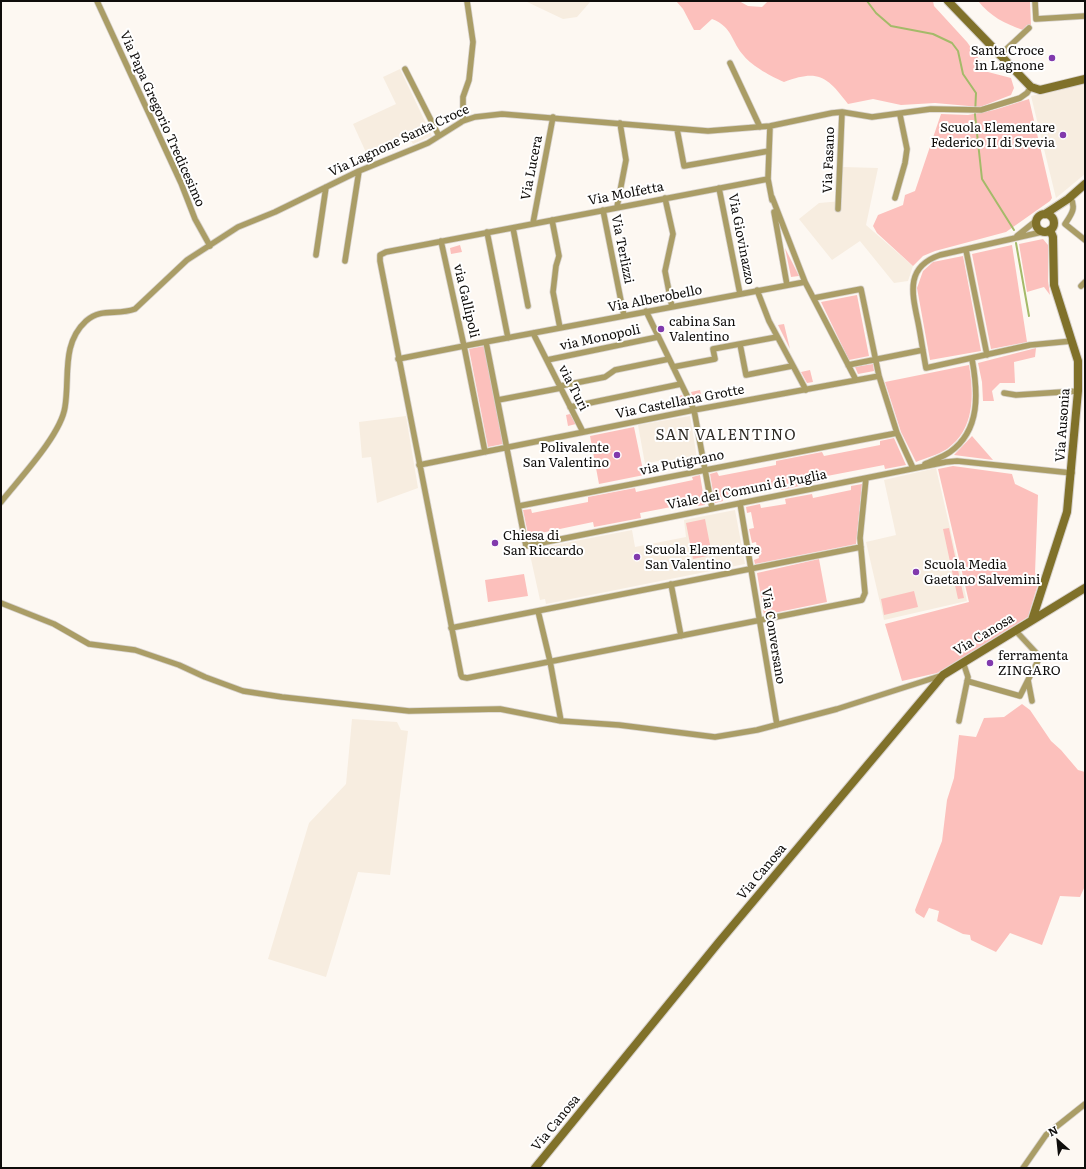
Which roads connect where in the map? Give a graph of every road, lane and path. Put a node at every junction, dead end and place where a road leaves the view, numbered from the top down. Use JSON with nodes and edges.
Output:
{"nodes":[{"id":1,"x":97,"y":1,"type":"edge"},
{"id":2,"x":467,"y":1,"type":"edge"},
{"id":3,"x":948,"y":1,"type":"edge"},
{"id":4,"x":1035,"y":1,"type":"edge"},
{"id":5,"x":1085,"y":16,"type":"edge"},
{"id":6,"x":1029,"y":28,"type":"dead end"},
{"id":7,"x":999,"y":56,"type":"junction"},
{"id":8,"x":730,"y":63,"type":"dead end"},
{"id":9,"x":404,"y":69,"type":"dead end"},
{"id":10,"x":1085,"y":79,"type":"edge"},
{"id":11,"x":1031,"y":87,"type":"junction"},
{"id":12,"x":842,"y":112,"type":"junction"},
{"id":13,"x":900,"y":115,"type":"junction"},
{"id":14,"x":553,"y":117,"type":"junction"},
{"id":15,"x":463,"y":121,"type":"junction"},
{"id":16,"x":620,"y":123,"type":"junction"},
{"id":17,"x":760,"y":126,"type":"junction"},
{"id":18,"x":770,"y":126,"type":"junction"},
{"id":19,"x":677,"y":129,"type":"junction"},
{"id":20,"x":439,"y":136,"type":"junction"},
{"id":21,"x":769,"y":151,"type":"junction"},
{"id":22,"x":359,"y":171,"type":"junction"},
{"id":23,"x":768,"y":179,"type":"junction"},
{"id":24,"x":1085,"y":184,"type":"edge"},
{"id":25,"x":326,"y":187,"type":"junction"},
{"id":26,"x":719,"y":188,"type":"junction"},
{"id":27,"x":772,"y":197,"type":"junction"},
{"id":28,"x":664,"y":198,"type":"junction"},
{"id":29,"x":895,"y":198,"type":"dead end"},
{"id":30,"x":1069,"y":198,"type":"junction"},
{"id":31,"x":617,"y":207,"type":"junction"},
{"id":32,"x":838,"y":209,"type":"dead end"},
{"id":33,"x":603,"y":210,"type":"junction"},
{"id":34,"x":1045,"y":214,"type":"junction"},
{"id":35,"x":552,"y":220,"type":"junction"},
{"id":36,"x":1037,"y":220,"type":"junction"},
{"id":37,"x":1053,"y":220,"type":"junction"},
{"id":38,"x":533,"y":223,"type":"junction"},
{"id":39,"x":513,"y":228,"type":"junction"},
{"id":40,"x":1046,"y":231,"type":"junction"},
{"id":41,"x":487,"y":232,"type":"junction"},
{"id":42,"x":1013,"y":239,"type":"junction"},
{"id":43,"x":1085,"y":240,"type":"edge"},
{"id":44,"x":441,"y":241,"type":"junction"},
{"id":45,"x":210,"y":246,"type":"junction"},
{"id":46,"x":966,"y":250,"type":"junction"},
{"id":47,"x":316,"y":256,"type":"dead end"},
{"id":48,"x":345,"y":260,"type":"dead end"},
{"id":49,"x":805,"y":282,"type":"junction"},
{"id":50,"x":788,"y":284,"type":"junction"},
{"id":51,"x":757,"y":290,"type":"junction"},
{"id":52,"x":740,"y":294,"type":"junction"},
{"id":53,"x":814,"y":298,"type":"junction"},
{"id":54,"x":528,"y":306,"type":"dead end"},
{"id":55,"x":672,"y":306,"type":"junction"},
{"id":56,"x":646,"y":311,"type":"junction"},
{"id":57,"x":624,"y":316,"type":"junction"},
{"id":58,"x":560,"y":328,"type":"junction"},
{"id":59,"x":532,"y":333,"type":"junction"},
{"id":60,"x":658,"y":337,"type":"junction"},
{"id":61,"x":777,"y":337,"type":"junction"},
{"id":62,"x":508,"y":338,"type":"junction"},
{"id":63,"x":1072,"y":341,"type":"junction"},
{"id":64,"x":486,"y":342,"type":"junction"},
{"id":65,"x":740,"y":344,"type":"junction"},
{"id":66,"x":464,"y":346,"type":"junction"},
{"id":67,"x":923,"y":350,"type":"junction"},
{"id":68,"x":987,"y":355,"type":"junction"},
{"id":69,"x":398,"y":359,"type":"junction"},
{"id":70,"x":669,"y":359,"type":"junction"},
{"id":71,"x":972,"y":359,"type":"junction"},
{"id":72,"x":546,"y":360,"type":"junction"},
{"id":73,"x":875,"y":360,"type":"junction"},
{"id":74,"x":848,"y":365,"type":"junction"},
{"id":75,"x":792,"y":366,"type":"junction"},
{"id":76,"x":673,"y":368,"type":"junction"},
{"id":77,"x":879,"y":376,"type":"junction"},
{"id":78,"x":856,"y":380,"type":"junction"},
{"id":79,"x":681,"y":384,"type":"junction"},
{"id":80,"x":560,"y":387,"type":"junction"},
{"id":81,"x":806,"y":390,"type":"junction"},
{"id":82,"x":1078,"y":391,"type":"junction"},
{"id":83,"x":1004,"y":393,"type":"dead end"},
{"id":84,"x":498,"y":400,"type":"junction"},
{"id":85,"x":570,"y":407,"type":"junction"},
{"id":86,"x":694,"y":410,"type":"junction"},
{"id":87,"x":583,"y":432,"type":"junction"},
{"id":88,"x":897,"y":433,"type":"junction"},
{"id":89,"x":508,"y":447,"type":"junction"},
{"id":90,"x":485,"y":452,"type":"junction"},
{"id":91,"x":419,"y":465,"type":"junction"},
{"id":92,"x":913,"y":468,"type":"junction"},
{"id":93,"x":704,"y":470,"type":"junction"},
{"id":94,"x":1072,"y":473,"type":"junction"},
{"id":95,"x":866,"y":478,"type":"junction"},
{"id":96,"x":1,"y":502,"type":"edge"},
{"id":97,"x":740,"y":503,"type":"junction"},
{"id":98,"x":519,"y":506,"type":"junction"},
{"id":99,"x":712,"y":508,"type":"junction"},
{"id":100,"x":860,"y":547,"type":"junction"},
{"id":101,"x":751,"y":569,"type":"junction"},
{"id":102,"x":671,"y":584,"type":"junction"},
{"id":103,"x":1085,"y":588,"type":"edge"},
{"id":104,"x":1,"y":603,"type":"edge"},
{"id":105,"x":538,"y":611,"type":"junction"},
{"id":106,"x":1032,"y":620,"type":"junction"},
{"id":107,"x":759,"y":621,"type":"junction"},
{"id":108,"x":451,"y":628,"type":"junction"},
{"id":109,"x":1016,"y":630,"type":"junction"},
{"id":110,"x":681,"y":636,"type":"junction"},
{"id":111,"x":550,"y":661,"type":"junction"},
{"id":112,"x":963,"y":662,"type":"junction"},
{"id":113,"x":943,"y":675,"type":"junction"},
{"id":114,"x":1028,"y":680,"type":"junction"},
{"id":115,"x":967,"y":681,"type":"junction"},
{"id":116,"x":1032,"y":701,"type":"dead end"},
{"id":117,"x":561,"y":721,"type":"junction"},
{"id":118,"x":959,"y":721,"type":"dead end"},
{"id":119,"x":777,"y":725,"type":"junction"},
{"id":120,"x":1085,"y":1104,"type":"edge"},
{"id":121,"x":535,"y":1168,"type":"edge"},
{"id":122,"x":1023,"y":1168,"type":"edge"}],
"edges":[{"from":1,"to":45,"type":"street","name":"Via Papa Gregorio Tredicesimo"},
{"from":2,"to":15,"type":"street"},
{"from":3,"to":7,"type":"main road"},
{"from":4,"to":5,"type":"street"},
{"from":6,"to":7,"type":"street"},
{"from":7,"to":11,"type":"main road"},
{"from":8,"to":17,"type":"street"},
{"from":9,"to":20,"type":"street"},
{"from":10,"to":11,"type":"main road"},
{"from":11,"to":13,"type":"street","name":"Via Lagnone Santa Croce"},
{"from":12,"to":13,"type":"street","name":"Via Lagnone Santa Croce"},
{"from":12,"to":18,"type":"street","name":"Via Lagnone Santa Croce"},
{"from":12,"to":32,"type":"street","name":"Via Fasano"},
{"from":13,"to":29,"type":"street"},
{"from":14,"to":15,"type":"street","name":"Via Lagnone Santa Croce"},
{"from":14,"to":16,"type":"street","name":"Via Lagnone Santa Croce"},
{"from":14,"to":38,"type":"street","name":"Via Lucera"},
{"from":15,"to":20,"type":"street","name":"Via Lagnone Santa Croce"},
{"from":16,"to":19,"type":"street","name":"Via Lagnone Santa Croce"},
{"from":16,"to":31,"type":"street"},
{"from":17,"to":18,"type":"street","name":"Via Lagnone Santa Croce"},
{"from":17,"to":19,"type":"street","name":"Via Lagnone Santa Croce"},
{"from":18,"to":21,"type":"street"},
{"from":19,"to":21,"type":"street"},
{"from":20,"to":22,"type":"street","name":"Via Lagnone Santa Croce"},
{"from":21,"to":23,"type":"street"},
{"from":22,"to":25,"type":"street","name":"Via Lagnone Santa Croce"},
{"from":22,"to":48,"type":"street"},
{"from":23,"to":26,"type":"street","name":"Via Molfetta"},
{"from":23,"to":27,"type":"street"},
{"from":24,"to":30,"type":"main road"},
{"from":25,"to":45,"type":"street","name":"Via Lagnone Santa Croce"},
{"from":25,"to":47,"type":"street"},
{"from":26,"to":28,"type":"street","name":"Via Molfetta"},
{"from":26,"to":52,"type":"street","name":"Via Giovinazzo"},
{"from":27,"to":49,"type":"street"},
{"from":27,"to":50,"type":"street"},
{"from":28,"to":31,"type":"street","name":"Via Molfetta"},
{"from":28,"to":55,"type":"street"},
{"from":30,"to":34,"type":"main road"},
{"from":30,"to":37,"type":"main road"},
{"from":30,"to":43,"type":"street"},
{"from":31,"to":33,"type":"street","name":"Via Molfetta"},
{"from":33,"to":35,"type":"street","name":"Via Molfetta"},
{"from":33,"to":57,"type":"street","name":"Via Terlizzi"},
{"from":34,"to":36,"type":"main road"},
{"from":34,"to":37,"type":"main road"},
{"from":35,"to":38,"type":"street","name":"Via Molfetta"},
{"from":35,"to":58,"type":"street"},
{"from":36,"to":40,"type":"main road"},
{"from":36,"to":42,"type":"street"},
{"from":37,"to":40,"type":"main road"},
{"from":38,"to":39,"type":"street","name":"Via Molfetta"},
{"from":39,"to":41,"type":"street","name":"Via Molfetta"},
{"from":39,"to":54,"type":"street"},
{"from":40,"to":42,"type":"street"},
{"from":40,"to":63,"type":"main road","name":"Via Ausonia"},
{"from":41,"to":44,"type":"street"},
{"from":41,"to":62,"type":"street"},
{"from":42,"to":46,"type":"street"},
{"from":44,"to":66,"type":"street","name":"via Gallipoli"},
{"from":44,"to":69,"type":"street"},
{"from":45,"to":96,"type":"street","name":"Via Lagnone Santa Croce"},
{"from":46,"to":67,"type":"street"},
{"from":46,"to":68,"type":"street"},
{"from":49,"to":50,"type":"street","name":"Via Alberobello"},
{"from":49,"to":53,"type":"street"},
{"from":50,"to":51,"type":"street","name":"Via Alberobello"},
{"from":51,"to":52,"type":"street","name":"Via Alberobello"},
{"from":51,"to":61,"type":"street"},
{"from":52,"to":55,"type":"street","name":"Via Alberobello"},
{"from":53,"to":73,"type":"street"},
{"from":53,"to":74,"type":"street"},
{"from":55,"to":56,"type":"street","name":"Via Alberobello"},
{"from":56,"to":57,"type":"street","name":"Via Alberobello"},
{"from":56,"to":60,"type":"street"},
{"from":57,"to":58,"type":"street","name":"Via Alberobello"},
{"from":58,"to":59,"type":"street","name":"Via Alberobello"},
{"from":59,"to":62,"type":"street","name":"Via Alberobello"},
{"from":59,"to":72,"type":"street","name":"via Turi"},
{"from":60,"to":70,"type":"street"},
{"from":60,"to":72,"type":"street","name":"via Monopoli"},
{"from":61,"to":65,"type":"street"},
{"from":61,"to":75,"type":"street"},
{"from":62,"to":64,"type":"street","name":"via Gallipoli"},
{"from":63,"to":68,"type":"street"},
{"from":63,"to":82,"type":"main road","name":"Via Ausonia"},
{"from":64,"to":66,"type":"street","name":"via Gallipoli"},
{"from":64,"to":84,"type":"street","name":"Viale dei Comuni di Puglia"},
{"from":65,"to":75,"type":"street"},
{"from":65,"to":76,"type":"street"},
{"from":66,"to":69,"type":"street"},
{"from":66,"to":90,"type":"street"},
{"from":67,"to":71,"type":"street"},
{"from":67,"to":73,"type":"street"},
{"from":68,"to":71,"type":"street"},
{"from":69,"to":91,"type":"street"},
{"from":70,"to":76,"type":"street"},
{"from":70,"to":80,"type":"street"},
{"from":71,"to":92,"type":"street"},
{"from":72,"to":80,"type":"street","name":"via Turi"},
{"from":73,"to":74,"type":"street"},
{"from":73,"to":77,"type":"street"},
{"from":74,"to":78,"type":"street"},
{"from":75,"to":81,"type":"street"},
{"from":76,"to":79,"type":"street"},
{"from":77,"to":78,"type":"street","name":"Via Castellana Grotte"},
{"from":77,"to":88,"type":"street"},
{"from":78,"to":81,"type":"street","name":"Via Castellana Grotte"},
{"from":79,"to":85,"type":"street"},
{"from":79,"to":86,"type":"street"},
{"from":80,"to":84,"type":"street"},
{"from":80,"to":85,"type":"street","name":"via Turi"},
{"from":81,"to":86,"type":"street","name":"Via Castellana Grotte"},
{"from":82,"to":83,"type":"street"},
{"from":82,"to":94,"type":"main road","name":"Via Ausonia"},
{"from":84,"to":89,"type":"street","name":"Viale dei Comuni di Puglia"},
{"from":85,"to":87,"type":"street","name":"via Turi"},
{"from":86,"to":87,"type":"street","name":"Via Castellana Grotte"},
{"from":86,"to":93,"type":"street"},
{"from":87,"to":89,"type":"street","name":"Via Castellana Grotte"},
{"from":88,"to":92,"type":"street"},
{"from":88,"to":93,"type":"street","name":"via Putignano"},
{"from":89,"to":90,"type":"street","name":"Via Castellana Grotte"},
{"from":89,"to":98,"type":"street","name":"Viale dei Comuni di Puglia"},
{"from":90,"to":91,"type":"street"},
{"from":91,"to":108,"type":"street"},
{"from":92,"to":94,"type":"street","name":"Viale dei Comuni di Puglia"},
{"from":92,"to":95,"type":"street","name":"Viale dei Comuni di Puglia"},
{"from":93,"to":98,"type":"street","name":"via Putignano"},
{"from":93,"to":99,"type":"street"},
{"from":94,"to":106,"type":"main road","name":"Via Ausonia"},
{"from":95,"to":97,"type":"street","name":"Viale dei Comuni di Puglia"},
{"from":95,"to":100,"type":"street"},
{"from":97,"to":99,"type":"street","name":"Viale dei Comuni di Puglia"},
{"from":97,"to":101,"type":"street","name":"Via Conversano"},
{"from":98,"to":99,"type":"street","name":"Viale dei Comuni di Puglia"},
{"from":100,"to":101,"type":"street"},
{"from":100,"to":107,"type":"street"},
{"from":101,"to":102,"type":"street"},
{"from":101,"to":107,"type":"street","name":"Via Conversano"},
{"from":102,"to":105,"type":"street"},
{"from":102,"to":110,"type":"street"},
{"from":103,"to":106,"type":"main road","name":"Via Canosa"},
{"from":104,"to":117,"type":"street"},
{"from":105,"to":108,"type":"street"},
{"from":105,"to":111,"type":"street"},
{"from":106,"to":109,"type":"main road","name":"Via Canosa"},
{"from":107,"to":110,"type":"street"},
{"from":107,"to":119,"type":"street","name":"Via Conversano"},
{"from":108,"to":111,"type":"street"},
{"from":109,"to":112,"type":"main road","name":"Via Canosa"},
{"from":109,"to":114,"type":"street"},
{"from":110,"to":111,"type":"street"},
{"from":111,"to":117,"type":"street"},
{"from":112,"to":113,"type":"main road","name":"Via Canosa"},
{"from":112,"to":115,"type":"street"},
{"from":113,"to":119,"type":"street"},
{"from":113,"to":121,"type":"main road","name":"Via Canosa"},
{"from":114,"to":115,"type":"street"},
{"from":114,"to":116,"type":"street"},
{"from":115,"to":118,"type":"street"},
{"from":117,"to":119,"type":"street"},
{"from":120,"to":122,"type":"street"}]}
